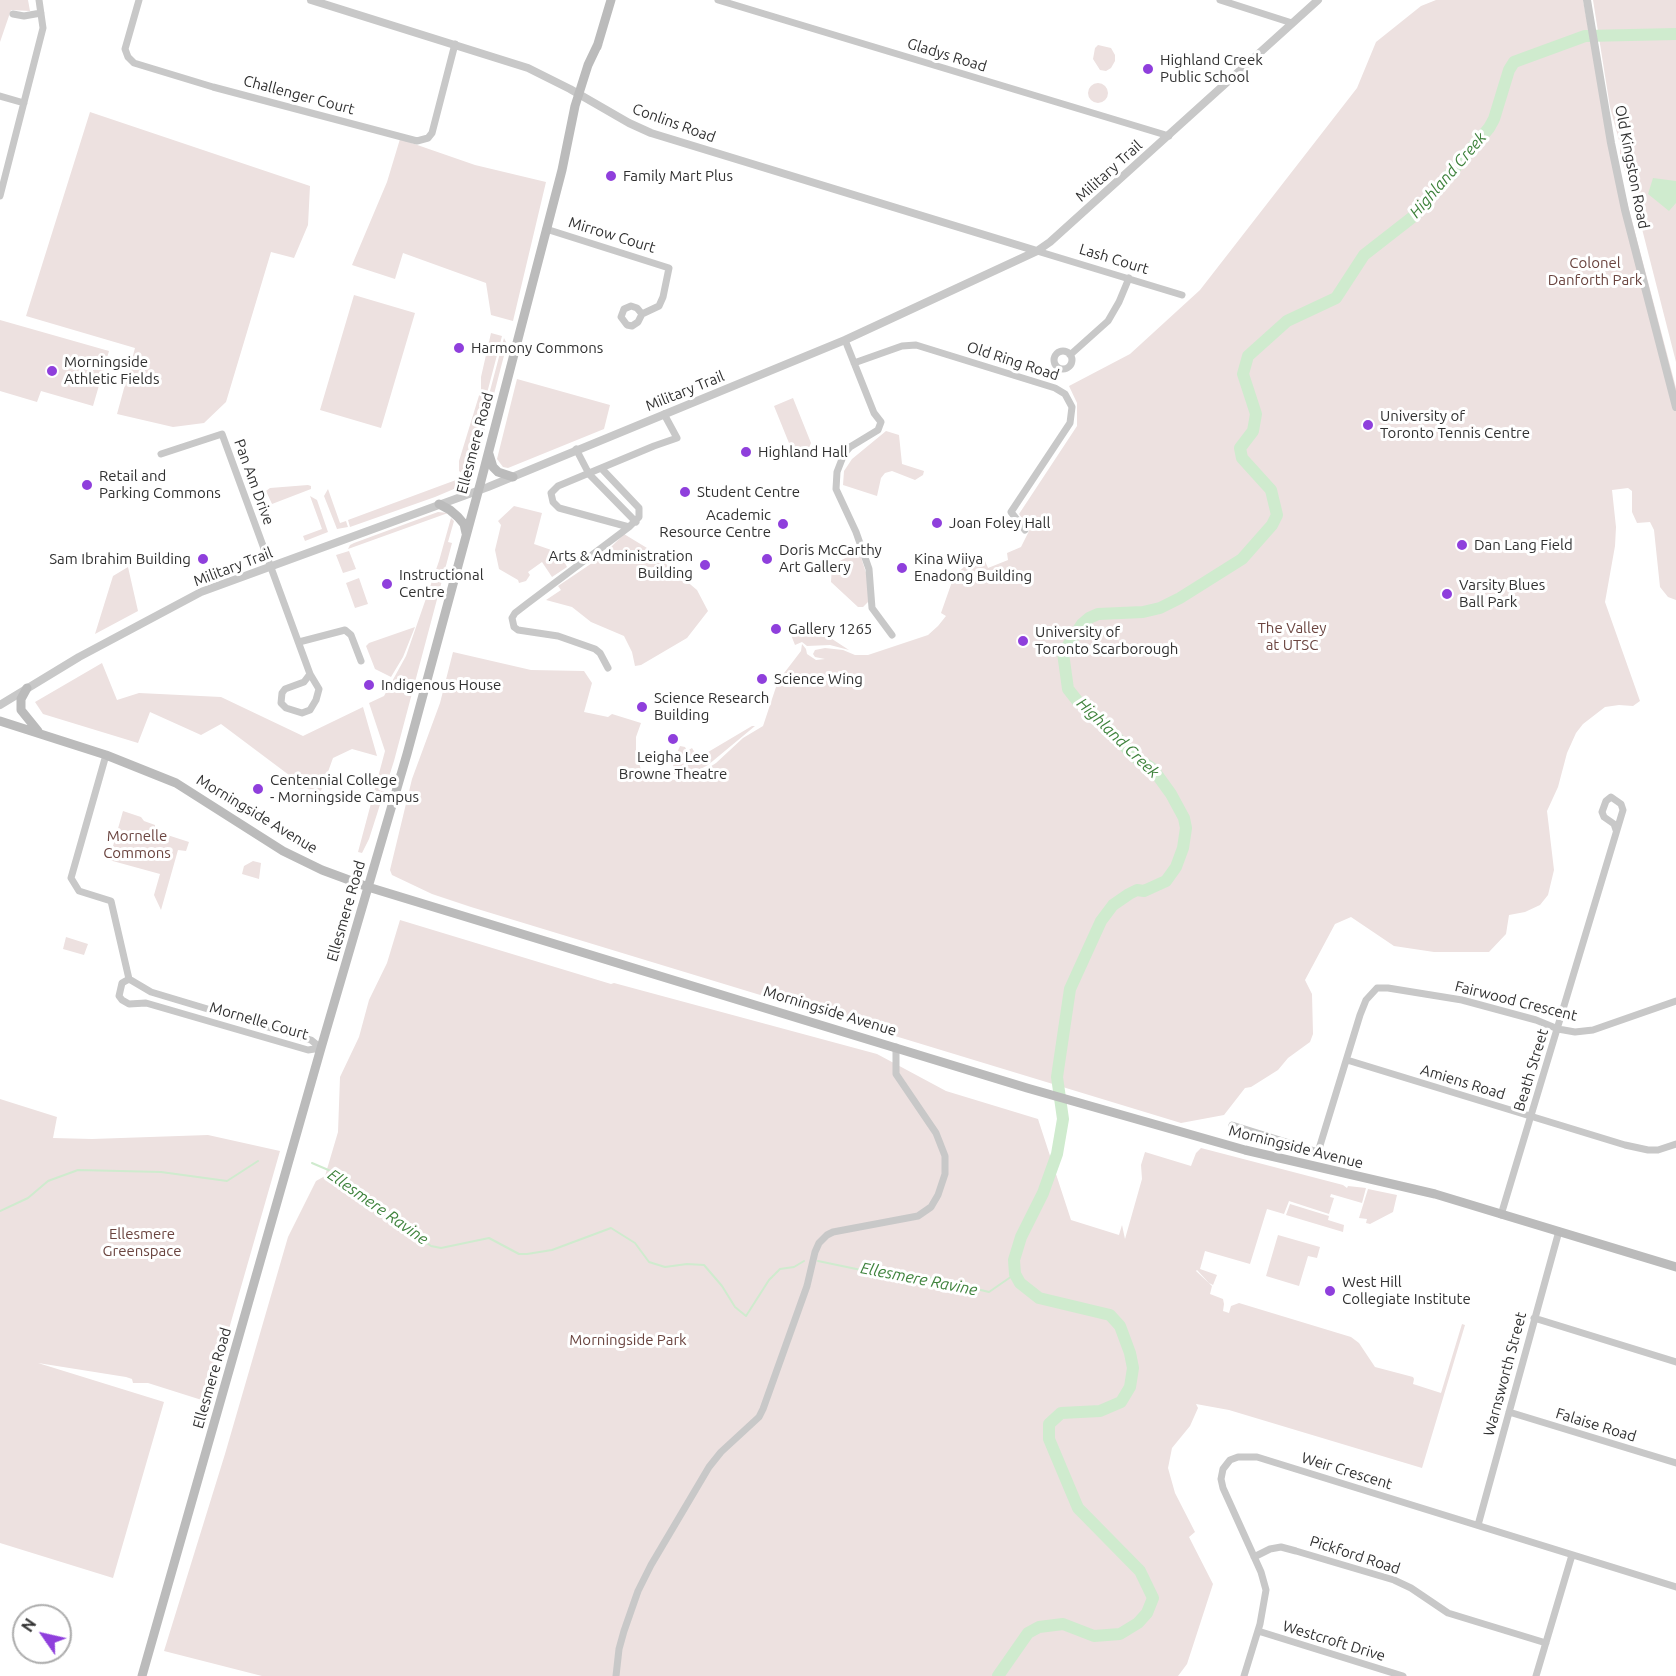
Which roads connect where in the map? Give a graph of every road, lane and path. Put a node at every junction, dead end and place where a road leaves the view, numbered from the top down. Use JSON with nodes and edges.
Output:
{"nodes":[{"id":1,"x":39,"y":0,"type":"edge"},
{"id":2,"x":139,"y":0,"type":"edge"},
{"id":3,"x":311,"y":0,"type":"edge"},
{"id":4,"x":611,"y":0,"type":"edge"},
{"id":5,"x":718,"y":0,"type":"edge"},
{"id":6,"x":1220,"y":0,"type":"edge"},
{"id":7,"x":1318,"y":0,"type":"edge"},
{"id":8,"x":1587,"y":1,"type":"edge"},
{"id":9,"x":41,"y":13,"type":"junction"},
{"id":10,"x":13,"y":14,"type":"dead end"},
{"id":11,"x":1293,"y":23,"type":"junction"},
{"id":12,"x":455,"y":44,"type":"junction"},
{"id":13,"x":580,"y":95,"type":"junction"},
{"id":14,"x":0,"y":96,"type":"edge"},
{"id":15,"x":24,"y":103,"type":"junction"},
{"id":16,"x":1169,"y":136,"type":"junction"},
{"id":17,"x":0,"y":196,"type":"edge"},
{"id":18,"x":546,"y":229,"type":"junction"},
{"id":19,"x":1037,"y":251,"type":"junction"},
{"id":20,"x":1129,"y":278,"type":"junction"},
{"id":21,"x":1182,"y":295,"type":"dead end"},
{"id":22,"x":642,"y":314,"type":"dead end"},
{"id":23,"x":845,"y":340,"type":"junction"},
{"id":24,"x":1070,"y":355,"type":"dead end"},
{"id":25,"x":854,"y":363,"type":"junction"},
{"id":26,"x":1676,"y":407,"type":"edge"},
{"id":27,"x":664,"y":414,"type":"junction"},
{"id":28,"x":489,"y":450,"type":"junction"},
{"id":29,"x":576,"y":450,"type":"junction"},
{"id":30,"x":161,"y":454,"type":"dead end"},
{"id":31,"x":602,"y":469,"type":"junction"},
{"id":32,"x":589,"y":474,"type":"junction"},
{"id":33,"x":513,"y":477,"type":"junction"},
{"id":34,"x":478,"y":490,"type":"junction"},
{"id":35,"x":440,"y":504,"type":"junction"},
{"id":36,"x":636,"y":522,"type":"junction"},
{"id":37,"x":629,"y":527,"type":"junction"},
{"id":38,"x":1025,"y":530,"type":"dead end"},
{"id":39,"x":466,"y":536,"type":"junction"},
{"id":40,"x":269,"y":567,"type":"junction"},
{"id":41,"x":892,"y":635,"type":"dead end"},
{"id":42,"x":299,"y":642,"type":"junction"},
{"id":43,"x":361,"y":661,"type":"dead end"},
{"id":44,"x":608,"y":668,"type":"dead end"},
{"id":45,"x":310,"y":674,"type":"junction"},
{"id":46,"x":27,"y":688,"type":"junction"},
{"id":47,"x":0,"y":705,"type":"edge"},
{"id":48,"x":0,"y":721,"type":"edge"},
{"id":49,"x":43,"y":735,"type":"junction"},
{"id":50,"x":106,"y":755,"type":"junction"},
{"id":51,"x":1616,"y":830,"type":"dead end"},
{"id":52,"x":369,"y":886,"type":"junction"},
{"id":53,"x":129,"y":979,"type":"junction"},
{"id":54,"x":1676,"y":1001,"type":"edge"},
{"id":55,"x":1558,"y":1029,"type":"junction"},
{"id":56,"x":896,"y":1047,"type":"junction"},
{"id":57,"x":321,"y":1048,"type":"junction"},
{"id":58,"x":1347,"y":1060,"type":"junction"},
{"id":59,"x":1531,"y":1116,"type":"junction"},
{"id":60,"x":1232,"y":1125,"type":"dead end"},
{"id":61,"x":1676,"y":1144,"type":"edge"},
{"id":62,"x":1501,"y":1215,"type":"junction"},
{"id":63,"x":1559,"y":1231,"type":"junction"},
{"id":64,"x":1676,"y":1267,"type":"edge"},
{"id":65,"x":1534,"y":1318,"type":"junction"},
{"id":66,"x":1676,"y":1362,"type":"edge"},
{"id":67,"x":1509,"y":1412,"type":"junction"},
{"id":68,"x":1676,"y":1463,"type":"edge"},
{"id":69,"x":1478,"y":1525,"type":"junction"},
{"id":70,"x":1572,"y":1555,"type":"junction"},
{"id":71,"x":1254,"y":1557,"type":"junction"},
{"id":72,"x":1676,"y":1587,"type":"edge"},
{"id":73,"x":1257,"y":1631,"type":"junction"},
{"id":74,"x":1546,"y":1643,"type":"junction"},
{"id":75,"x":142,"y":1676,"type":"edge"},
{"id":76,"x":616,"y":1676,"type":"edge"},
{"id":77,"x":1244,"y":1676,"type":"edge"},
{"id":78,"x":1403,"y":1676,"type":"edge"},
{"id":79,"x":1536,"y":1676,"type":"edge"}],
"edges":[{"from":1,"to":9,"type":"street"},
{"from":2,"to":12,"type":"street","name":"Challenger Court"},
{"from":3,"to":12,"type":"street","name":"Conlins Road"},
{"from":4,"to":13,"type":"main road","name":"Ellesmere Road"},
{"from":5,"to":16,"type":"street","name":"Gladys Road"},
{"from":6,"to":11,"type":"street"},
{"from":7,"to":11,"type":"street","name":"Military Trail"},
{"from":8,"to":26,"type":"street","name":"Old Kingston Road"},
{"from":9,"to":10,"type":"street"},
{"from":9,"to":15,"type":"street"},
{"from":11,"to":16,"type":"street","name":"Military Trail"},
{"from":12,"to":13,"type":"street","name":"Conlins Road"},
{"from":13,"to":18,"type":"main road","name":"Ellesmere Road"},
{"from":13,"to":19,"type":"street","name":"Conlins Road"},
{"from":14,"to":15,"type":"street"},
{"from":15,"to":17,"type":"street"},
{"from":16,"to":19,"type":"street","name":"Military Trail"},
{"from":18,"to":22,"type":"street","name":"Mirrow Court"},
{"from":18,"to":28,"type":"main road","name":"Ellesmere Road"},
{"from":19,"to":20,"type":"street","name":"Lash Court"},
{"from":19,"to":23,"type":"street","name":"Military Trail"},
{"from":20,"to":21,"type":"street","name":"Lash Court"},
{"from":20,"to":24,"type":"street"},
{"from":23,"to":25,"type":"street"},
{"from":23,"to":27,"type":"street","name":"Military Trail"},
{"from":25,"to":38,"type":"street","name":"Old Ring Road"},
{"from":25,"to":41,"type":"street"},
{"from":27,"to":29,"type":"street","name":"Military Trail"},
{"from":27,"to":31,"type":"street"},
{"from":28,"to":33,"type":"main road"},
{"from":28,"to":34,"type":"main road","name":"Ellesmere Road"},
{"from":29,"to":32,"type":"street"},
{"from":29,"to":33,"type":"street","name":"Military Trail"},
{"from":30,"to":40,"type":"street","name":"Pan Am Drive"},
{"from":31,"to":32,"type":"street"},
{"from":31,"to":36,"type":"street"},
{"from":32,"to":36,"type":"street"},
{"from":32,"to":37,"type":"street"},
{"from":33,"to":34,"type":"street","name":"Military Trail"},
{"from":34,"to":35,"type":"street","name":"Military Trail"},
{"from":34,"to":39,"type":"main road","name":"Ellesmere Road"},
{"from":35,"to":39,"type":"main road"},
{"from":35,"to":40,"type":"street","name":"Military Trail"},
{"from":36,"to":37,"type":"street"},
{"from":37,"to":44,"type":"street"},
{"from":39,"to":52,"type":"main road","name":"Ellesmere Road"},
{"from":40,"to":42,"type":"street"},
{"from":40,"to":46,"type":"street","name":"Military Trail"},
{"from":42,"to":43,"type":"street"},
{"from":42,"to":45,"type":"street"},
{"from":45,"to":45,"type":"street"},
{"from":46,"to":47,"type":"street","name":"Military Trail"},
{"from":46,"to":49,"type":"main road"},
{"from":48,"to":49,"type":"main road","name":"Morningside Avenue"},
{"from":49,"to":50,"type":"main road","name":"Morningside Avenue"},
{"from":50,"to":52,"type":"main road","name":"Morningside Avenue"},
{"from":50,"to":53,"type":"street","name":"Mornelle Court"},
{"from":51,"to":55,"type":"street","name":"Beath Street"},
{"from":52,"to":56,"type":"main road","name":"Morningside Avenue"},
{"from":52,"to":57,"type":"main road","name":"Ellesmere Road"},
{"from":53,"to":57,"type":"street","name":"Mornelle Court"},
{"from":53,"to":57,"type":"street","name":"Mornelle Court"},
{"from":54,"to":55,"type":"street","name":"Fairwood Crescent"},
{"from":55,"to":58,"type":"street","name":"Fairwood Crescent"},
{"from":55,"to":59,"type":"street","name":"Beath Street"},
{"from":56,"to":62,"type":"main road","name":"Morningside Avenue"},
{"from":56,"to":76,"type":"street"},
{"from":57,"to":75,"type":"main road","name":"Ellesmere Road"},
{"from":58,"to":59,"type":"street","name":"Amiens Road"},
{"from":58,"to":60,"type":"street","name":"Fairwood Crescent"},
{"from":59,"to":61,"type":"street","name":"Amiens Road"},
{"from":59,"to":62,"type":"street","name":"Beath Street"},
{"from":62,"to":63,"type":"main road","name":"Morningside Avenue"},
{"from":63,"to":64,"type":"main road","name":"Morningside Avenue"},
{"from":63,"to":65,"type":"street","name":"Warnsworth Street"},
{"from":65,"to":66,"type":"street"},
{"from":65,"to":67,"type":"street","name":"Warnsworth Street"},
{"from":67,"to":68,"type":"street","name":"Falaise Road"},
{"from":67,"to":69,"type":"street","name":"Warnsworth Street"},
{"from":69,"to":70,"type":"street","name":"Weir Crescent"},
{"from":69,"to":71,"type":"street","name":"Weir Crescent"},
{"from":70,"to":72,"type":"street","name":"Weir Crescent"},
{"from":70,"to":74,"type":"street"},
{"from":71,"to":73,"type":"street","name":"Weir Crescent"},
{"from":71,"to":74,"type":"street","name":"Pickford Road"},
{"from":73,"to":77,"type":"street","name":"Weir Crescent"},
{"from":73,"to":78,"type":"street","name":"Westcroft Drive"},
{"from":74,"to":79,"type":"street"}]}
